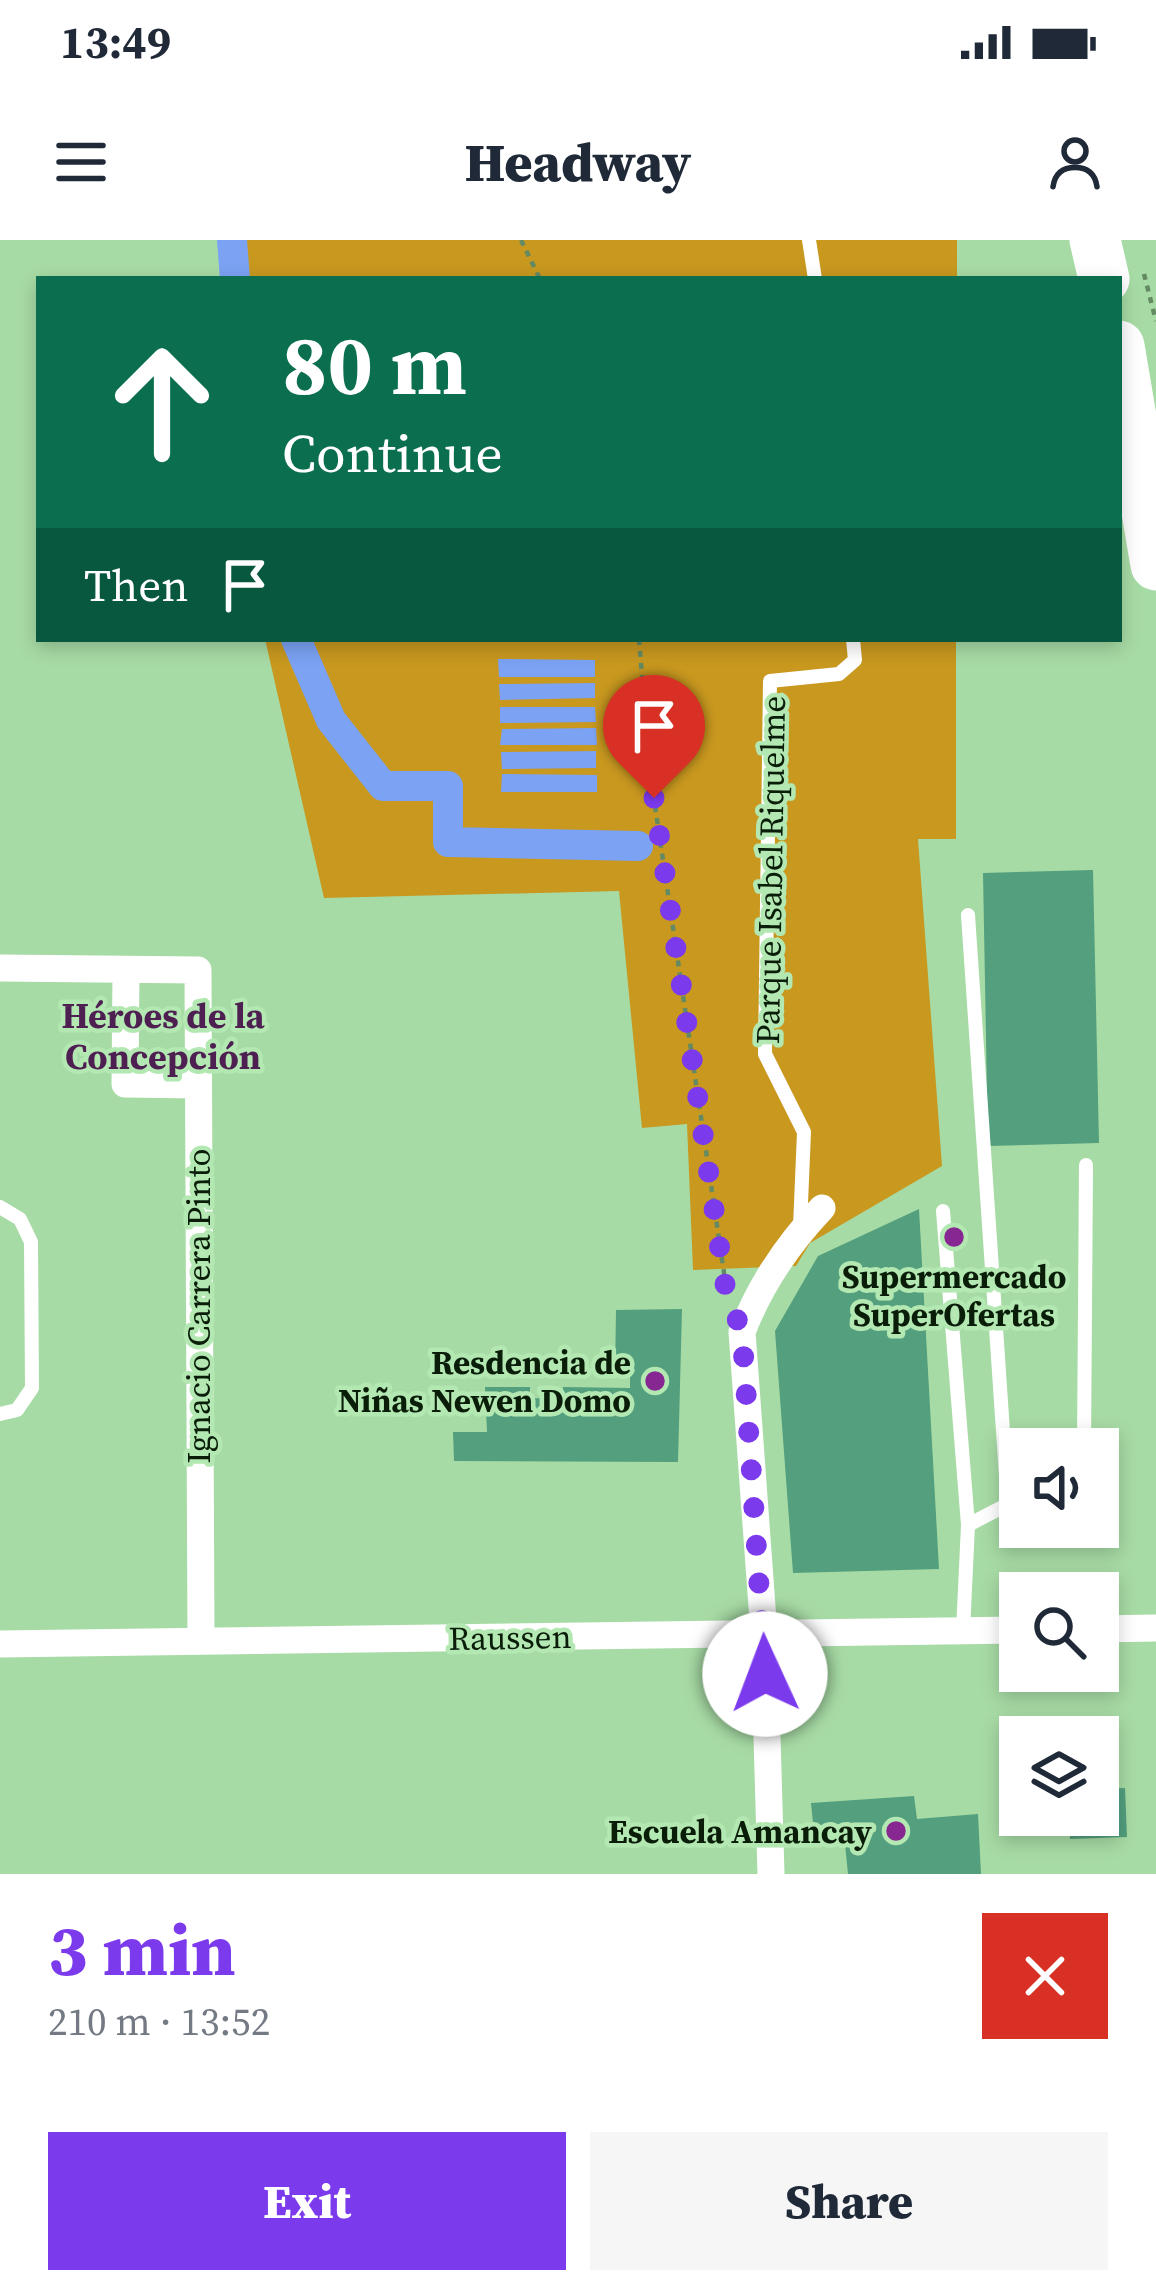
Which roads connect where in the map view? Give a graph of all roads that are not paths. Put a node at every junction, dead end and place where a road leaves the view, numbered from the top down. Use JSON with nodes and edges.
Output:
{"nodes":[{"id":1,"x":809,"y":240,"type":"edge"},
{"id":2,"x":1095,"y":240,"type":"edge"},
{"id":3,"x":1122,"y":270,"type":"edge"},
{"id":4,"x":815,"y":276,"type":"edge"},
{"id":5,"x":1122,"y":364,"type":"edge"},
{"id":6,"x":1156,"y":565,"type":"edge"},
{"id":7,"x":853,"y":642,"type":"edge"},
{"id":8,"x":968,"y":915,"type":"dead end"},
{"id":9,"x":0,"y":968,"type":"edge"},
{"id":10,"x":126,"y":971,"type":"junction"},
{"id":11,"x":196,"y":1085,"type":"junction"},
{"id":12,"x":1086,"y":1165,"type":"dead end"},
{"id":13,"x":0,"y":1207,"type":"edge"},
{"id":14,"x":822,"y":1208,"type":"dead end"},
{"id":15,"x":943,"y":1211,"type":"dead end"},
{"id":16,"x":800,"y":1232,"type":"junction"},
{"id":17,"x":0,"y":1414,"type":"edge"},
{"id":18,"x":1008,"y":1428,"type":"edge"},
{"id":19,"x":1084,"y":1428,"type":"edge"},
{"id":20,"x":999,"y":1509,"type":"edge"},
{"id":21,"x":968,"y":1525,"type":"junction"},
{"id":22,"x":1156,"y":1628,"type":"edge"},
{"id":23,"x":1119,"y":1629,"type":"edge"},
{"id":24,"x":999,"y":1630,"type":"edge"},
{"id":25,"x":963,"y":1631,"type":"junction"},
{"id":26,"x":764,"y":1634,"type":"junction"},
{"id":27,"x":201,"y":1641,"type":"junction"},
{"id":28,"x":0,"y":1644,"type":"edge"},
{"id":29,"x":771,"y":1874,"type":"edge"}],
"edges":[{"from":1,"to":4,"type":"lane"},
{"from":2,"to":3,"type":"highway"},
{"from":5,"to":6,"type":"highway"},
{"from":7,"to":16,"type":"lane","name":"Parque Isabel Riquelme"},
{"from":8,"to":18,"type":"lane"},
{"from":9,"to":10,"type":"street"},
{"from":10,"to":11,"type":"street"},
{"from":10,"to":11,"type":"street","name":"Ignacio Carrera Pinto"},
{"from":11,"to":27,"type":"street","name":"Ignacio Carrera Pinto"},
{"from":12,"to":19,"type":"lane"},
{"from":13,"to":17,"type":"lane"},
{"from":14,"to":16,"type":"street"},
{"from":15,"to":21,"type":"lane"},
{"from":16,"to":26,"type":"street"},
{"from":20,"to":21,"type":"lane"},
{"from":21,"to":25,"type":"lane"},
{"from":22,"to":23,"type":"street"},
{"from":24,"to":25,"type":"street","name":"Raussen"},
{"from":25,"to":26,"type":"street","name":"Raussen"},
{"from":26,"to":27,"type":"street","name":"Raussen"},
{"from":26,"to":29,"type":"street"},
{"from":27,"to":28,"type":"street","name":"Raussen"}]}
